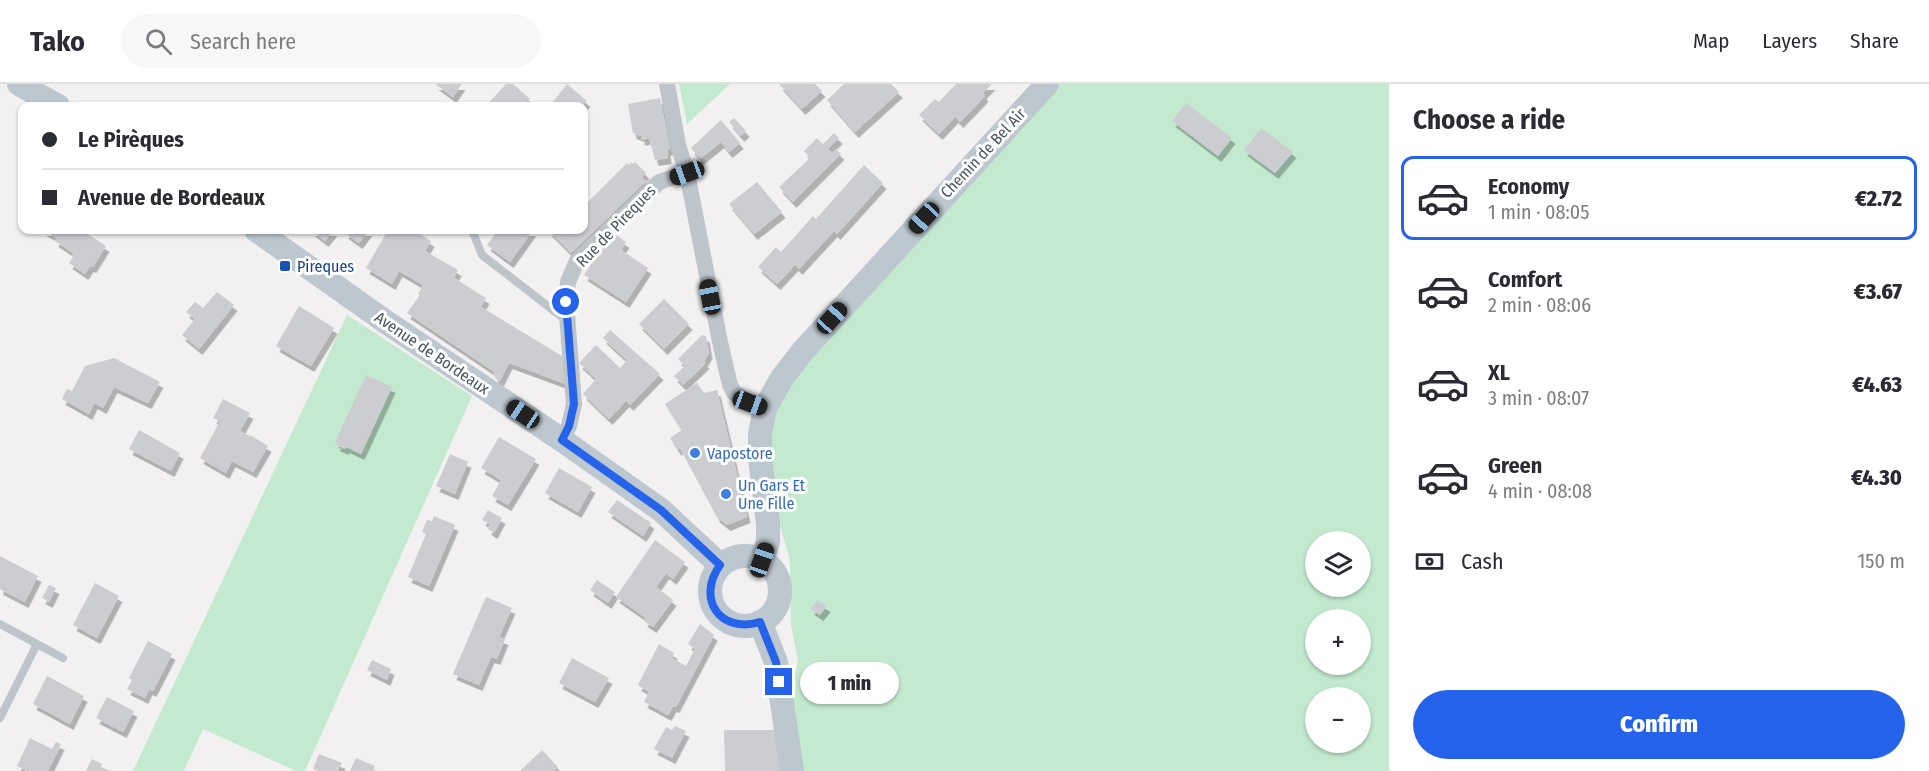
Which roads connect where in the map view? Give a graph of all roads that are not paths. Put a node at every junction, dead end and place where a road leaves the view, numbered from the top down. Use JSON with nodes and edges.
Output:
{"nodes":[{"id":1,"x":19,"y":84,"type":"edge"},
{"id":2,"x":667,"y":84,"type":"edge"},
{"id":3,"x":1047,"y":84,"type":"edge"},
{"id":4,"x":51,"y":102,"type":"edge"},
{"id":5,"x":687,"y":173,"type":"junction"},
{"id":6,"x":261,"y":234,"type":"edge"},
{"id":7,"x":474,"y":234,"type":"edge"},
{"id":8,"x":567,"y":322,"type":"junction"},
{"id":9,"x":765,"y":408,"type":"junction"},
{"id":10,"x":562,"y":440,"type":"junction"},
{"id":11,"x":762,"y":560,"type":"junction"},
{"id":12,"x":720,"y":565,"type":"junction"},
{"id":13,"x":760,"y":622,"type":"junction"},
{"id":14,"x":0,"y":624,"type":"edge"},
{"id":15,"x":37,"y":644,"type":"junction"},
{"id":16,"x":63,"y":658,"type":"dead end"},
{"id":17,"x":0,"y":718,"type":"edge"},
{"id":18,"x":792,"y":771,"type":"edge"}],
"edges":[{"from":1,"to":4,"type":"main road"},
{"from":2,"to":5,"type":"street"},
{"from":3,"to":9,"type":"main road","name":"Chemin de Bel Air"},
{"from":5,"to":8,"type":"street","name":"Rue de Pireques"},
{"from":5,"to":9,"type":"street"},
{"from":6,"to":10,"type":"main road","name":"Avenue de Bordeaux"},
{"from":7,"to":8,"type":"lane"},
{"from":8,"to":10,"type":"street","name":"Rue de Pireques"},
{"from":9,"to":11,"type":"main road","name":"Chemin de Bel Air"},
{"from":10,"to":12,"type":"main road","name":"Avenue de Bordeaux"},
{"from":11,"to":12,"type":"main road"},
{"from":11,"to":13,"type":"main road"},
{"from":12,"to":13,"type":"main road"},
{"from":13,"to":18,"type":"main road"},
{"from":14,"to":15,"type":"lane"},
{"from":15,"to":16,"type":"lane"},
{"from":15,"to":17,"type":"lane"}]}
